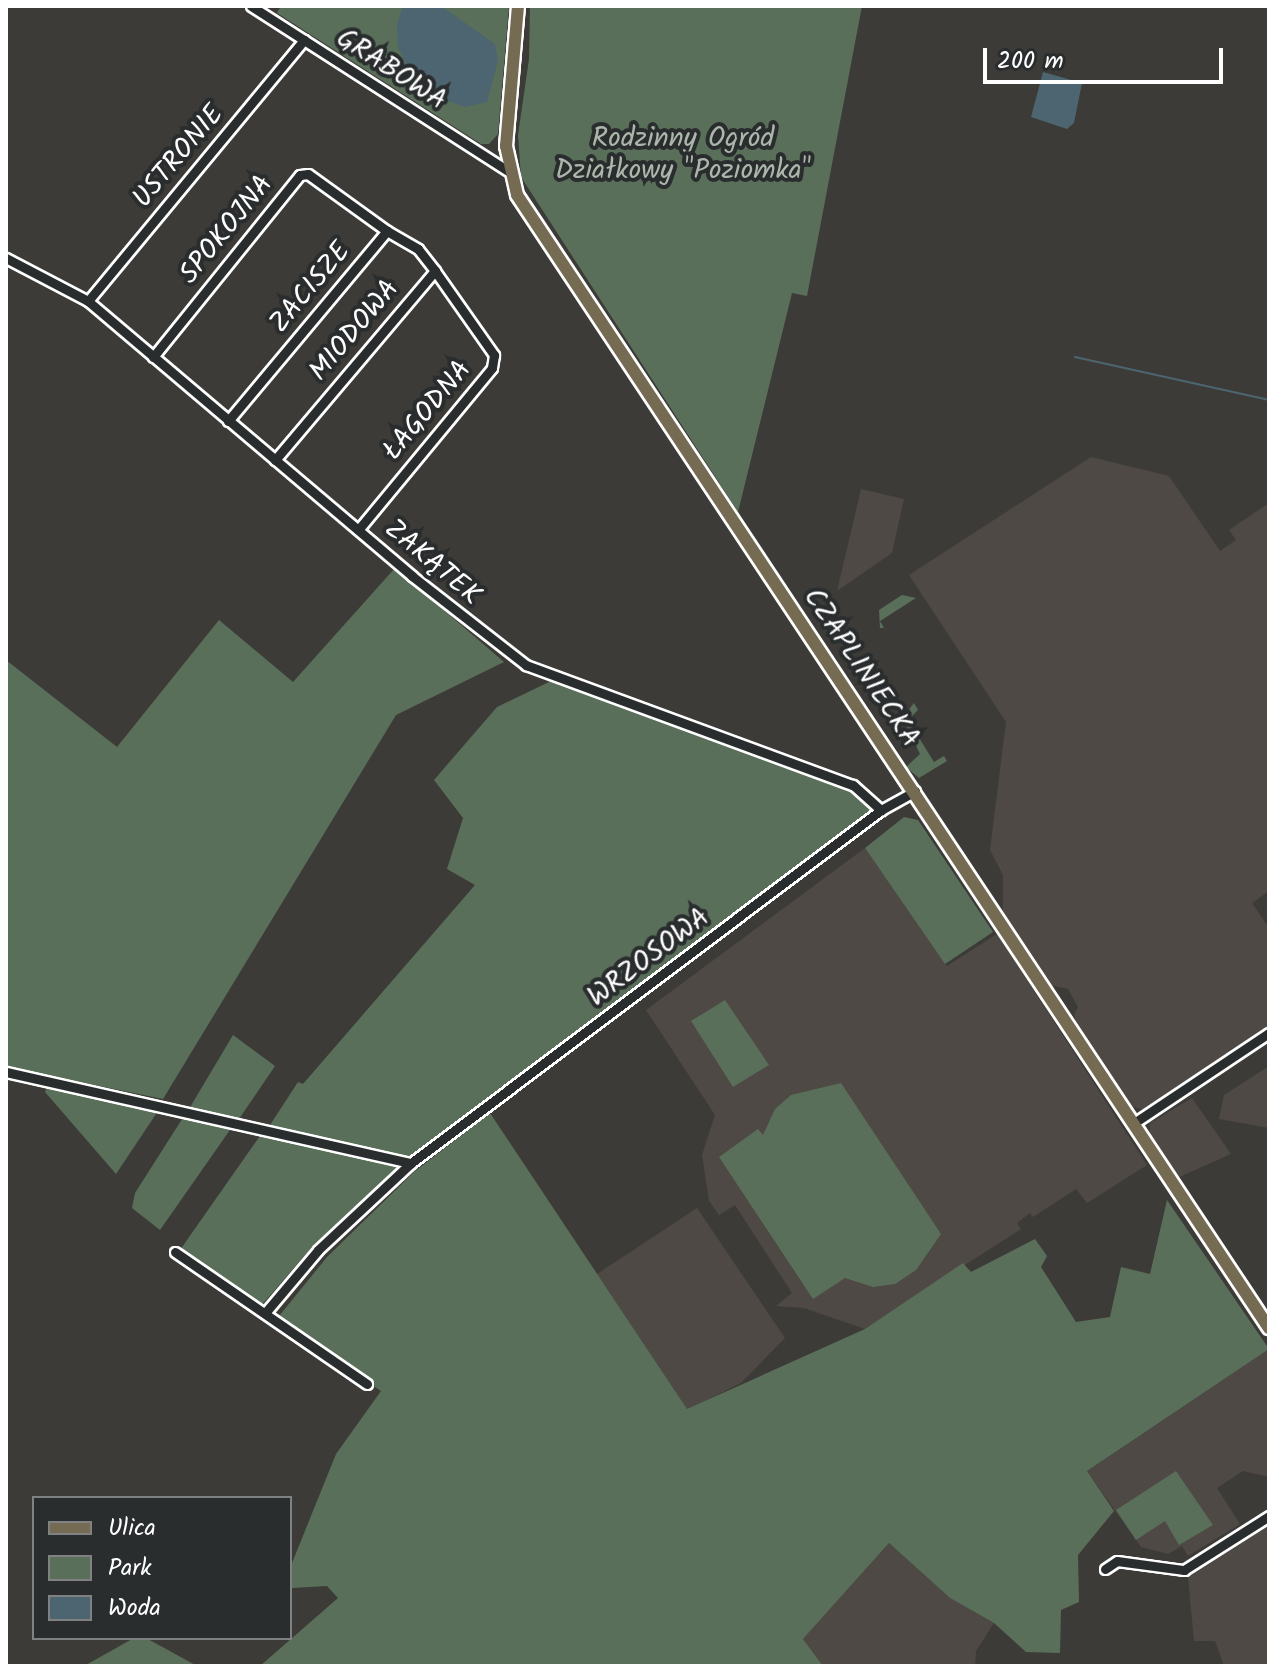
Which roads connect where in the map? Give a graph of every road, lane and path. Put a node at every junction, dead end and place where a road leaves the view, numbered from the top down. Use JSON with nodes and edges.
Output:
{"nodes":[{"id":1,"x":251,"y":6,"type":"edge"},
{"id":2,"x":518,"y":6,"type":"edge"},
{"id":3,"x":304,"y":40,"type":"junction"},
{"id":4,"x":508,"y":171,"type":"junction"},
{"id":5,"x":387,"y":231,"type":"junction"},
{"id":6,"x":6,"y":258,"type":"edge"},
{"id":7,"x":435,"y":271,"type":"junction"},
{"id":8,"x":88,"y":301,"type":"junction"},
{"id":9,"x":467,"y":312,"type":"joint"},
{"id":10,"x":153,"y":357,"type":"junction"},
{"id":11,"x":228,"y":421,"type":"junction"},
{"id":12,"x":275,"y":460,"type":"junction"},
{"id":13,"x":358,"y":530,"type":"junction"},
{"id":14,"x":915,"y":791,"type":"junction"},
{"id":15,"x":881,"y":810,"type":"junction"},
{"id":16,"x":1269,"y":1033,"type":"edge"},
{"id":17,"x":6,"y":1072,"type":"edge"},
{"id":18,"x":1134,"y":1123,"type":"junction"},
{"id":19,"x":411,"y":1163,"type":"junction"},
{"id":20,"x":175,"y":1252,"type":"dead end"},
{"id":21,"x":265,"y":1313,"type":"junction"},
{"id":22,"x":1269,"y":1328,"type":"edge"},
{"id":23,"x":367,"y":1384,"type":"dead end"},
{"id":24,"x":1269,"y":1516,"type":"edge"},
{"id":25,"x":1105,"y":1569,"type":"dead end"}],
"edges":[{"from":1,"to":3,"type":"street","name":"GRABOWA"},
{"from":2,"to":4,"type":"main road","name":"CZAPLINIECKA"},
{"from":3,"to":4,"type":"street","name":"GRABOWA"},
{"from":3,"to":8,"type":"street","name":"USTRONIE"},
{"from":4,"to":14,"type":"main road","name":"CZAPLINIECKA"},
{"from":5,"to":7,"type":"street","name":"ZACISZE"},
{"from":5,"to":10,"type":"street","name":"SPOKOJNA"},
{"from":5,"to":11,"type":"street","name":"ZACISZE"},
{"from":6,"to":8,"type":"street","name":"ZAKĄTEK"},
{"from":7,"to":9,"type":"street","name":"MIODOWA"},
{"from":7,"to":12,"type":"street","name":"MIODOWA"},
{"from":8,"to":10,"type":"street","name":"ZAKĄTEK"},
{"from":9,"to":13,"type":"street","name":"ŁAGODNA"},
{"from":10,"to":11,"type":"street","name":"ZAKĄTEK"},
{"from":11,"to":12,"type":"street","name":"ZAKĄTEK"},
{"from":12,"to":13,"type":"street","name":"ZAKĄTEK"},
{"from":13,"to":15,"type":"street","name":"ZAKĄTEK"},
{"from":14,"to":15,"type":"street","name":"WRZOSOWA"},
{"from":14,"to":18,"type":"main road","name":"CZAPLINIECKA"},
{"from":15,"to":19,"type":"street","name":"WRZOSOWA"},
{"from":16,"to":18,"type":"street"},
{"from":17,"to":19,"type":"street"},
{"from":18,"to":22,"type":"main road","name":"CZAPLINIECKA"},
{"from":19,"to":21,"type":"street","name":"WRZOSOWA"},
{"from":20,"to":21,"type":"street"},
{"from":21,"to":23,"type":"street"},
{"from":24,"to":25,"type":"street"}]}
